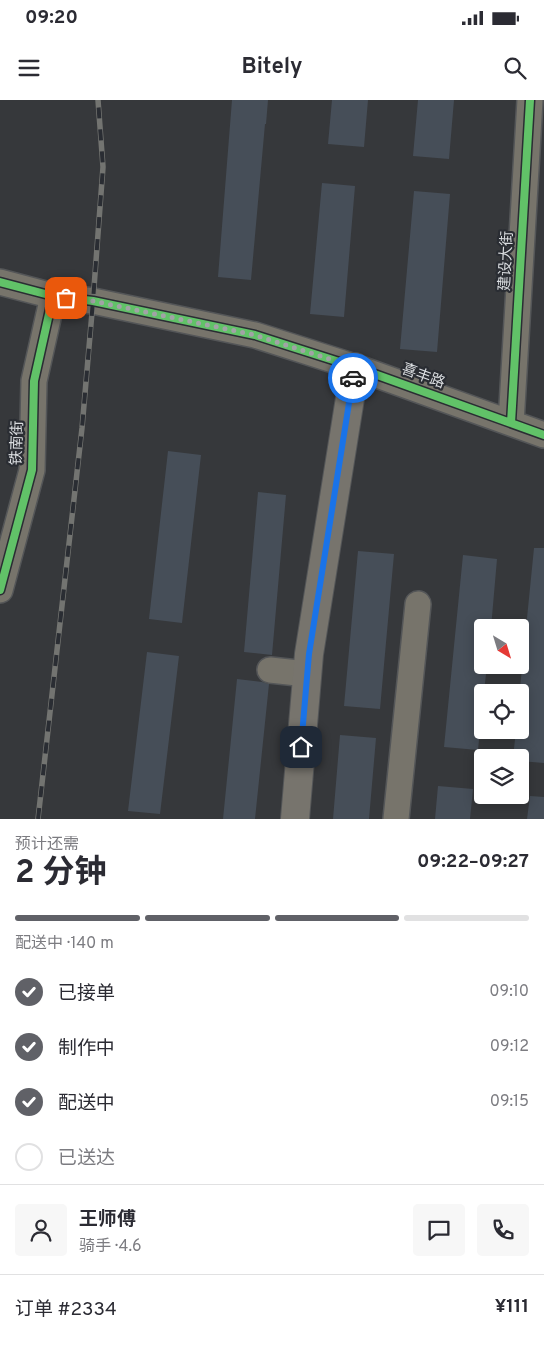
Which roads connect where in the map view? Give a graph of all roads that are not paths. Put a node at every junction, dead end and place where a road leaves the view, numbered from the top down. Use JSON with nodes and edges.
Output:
{"nodes":[{"id":1,"x":530,"y":100,"type":"edge"},
{"id":2,"x":0,"y":282,"type":"edge"},
{"id":3,"x":52,"y":296,"type":"junction"},
{"id":4,"x":354,"y":367,"type":"junction"},
{"id":5,"x":511,"y":423,"type":"junction"},
{"id":6,"x":544,"y":435,"type":"edge"},
{"id":7,"x":0,"y":590,"type":"edge"},
{"id":8,"x":418,"y":604,"type":"dead end"},
{"id":9,"x":270,"y":670,"type":"dead end"},
{"id":10,"x":308,"y":674,"type":"junction"},
{"id":11,"x":295,"y":819,"type":"edge"},
{"id":12,"x":396,"y":819,"type":"edge"}],
"edges":[{"from":1,"to":5,"type":"street","name":"建设大街"},
{"from":2,"to":3,"type":"street","name":"喜丰路"},
{"from":3,"to":4,"type":"street","name":"喜丰路"},
{"from":3,"to":7,"type":"street","name":"铁南街"},
{"from":4,"to":5,"type":"street","name":"喜丰路"},
{"from":4,"to":10,"type":"main road"},
{"from":5,"to":6,"type":"street","name":"喜丰路"},
{"from":8,"to":12,"type":"street"},
{"from":9,"to":10,"type":"street"},
{"from":10,"to":11,"type":"main road"}]}
